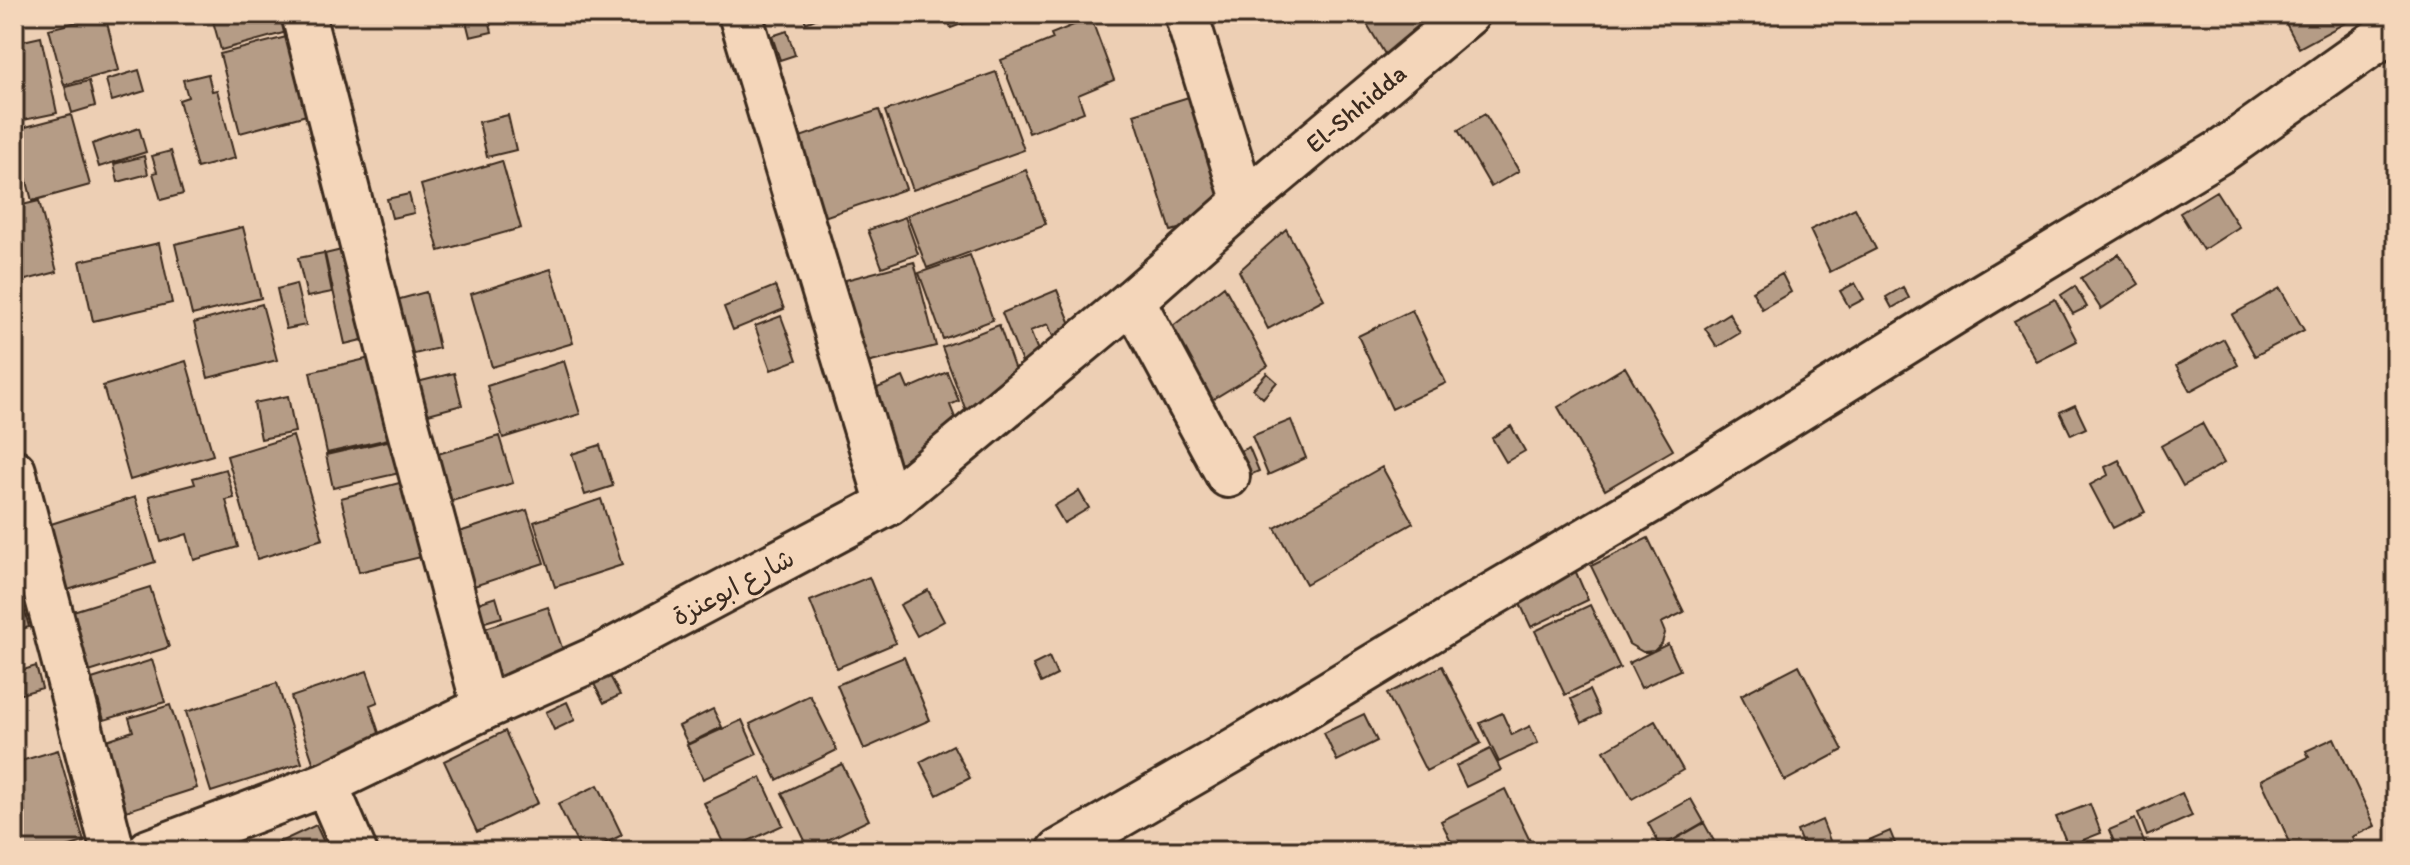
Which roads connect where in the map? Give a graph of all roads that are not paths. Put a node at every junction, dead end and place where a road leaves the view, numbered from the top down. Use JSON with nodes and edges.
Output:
{"nodes":[{"id":1,"x":303,"y":14,"type":"edge"},
{"id":2,"x":740,"y":14,"type":"edge"},
{"id":3,"x":1186,"y":14,"type":"edge"},
{"id":4,"x":1468,"y":14,"type":"edge"},
{"id":5,"x":2396,"y":27,"type":"edge"},
{"id":6,"x":1244,"y":202,"type":"junction"},
{"id":7,"x":1133,"y":300,"type":"junction"},
{"id":8,"x":14,"y":471,"type":"edge"},
{"id":9,"x":1228,"y":476,"type":"dead end"},
{"id":10,"x":888,"y":504,"type":"junction"},
{"id":11,"x":484,"y":708,"type":"junction"},
{"id":12,"x":326,"y":784,"type":"junction"},
{"id":13,"x":113,"y":851,"type":"edge"},
{"id":14,"x":149,"y":851,"type":"edge"},
{"id":15,"x":355,"y":851,"type":"edge"},
{"id":16,"x":1059,"y":851,"type":"edge"}],
"edges":[{"from":1,"to":11,"type":"street"},
{"from":2,"to":10,"type":"street"},
{"from":3,"to":6,"type":"street"},
{"from":4,"to":6,"type":"street","name":"El-Shhidda"},
{"from":5,"to":16,"type":"street"},
{"from":6,"to":7,"type":"street","name":"شارع ابوعنزة"},
{"from":7,"to":9,"type":"street"},
{"from":7,"to":10,"type":"street","name":"شارع ابوعنزة"},
{"from":8,"to":13,"type":"street"},
{"from":10,"to":11,"type":"street","name":"شارع ابوعنزة"},
{"from":11,"to":12,"type":"street","name":"شارع ابوعنزة"},
{"from":12,"to":14,"type":"street","name":"شارع ابوعنزة"},
{"from":12,"to":15,"type":"street"}]}
